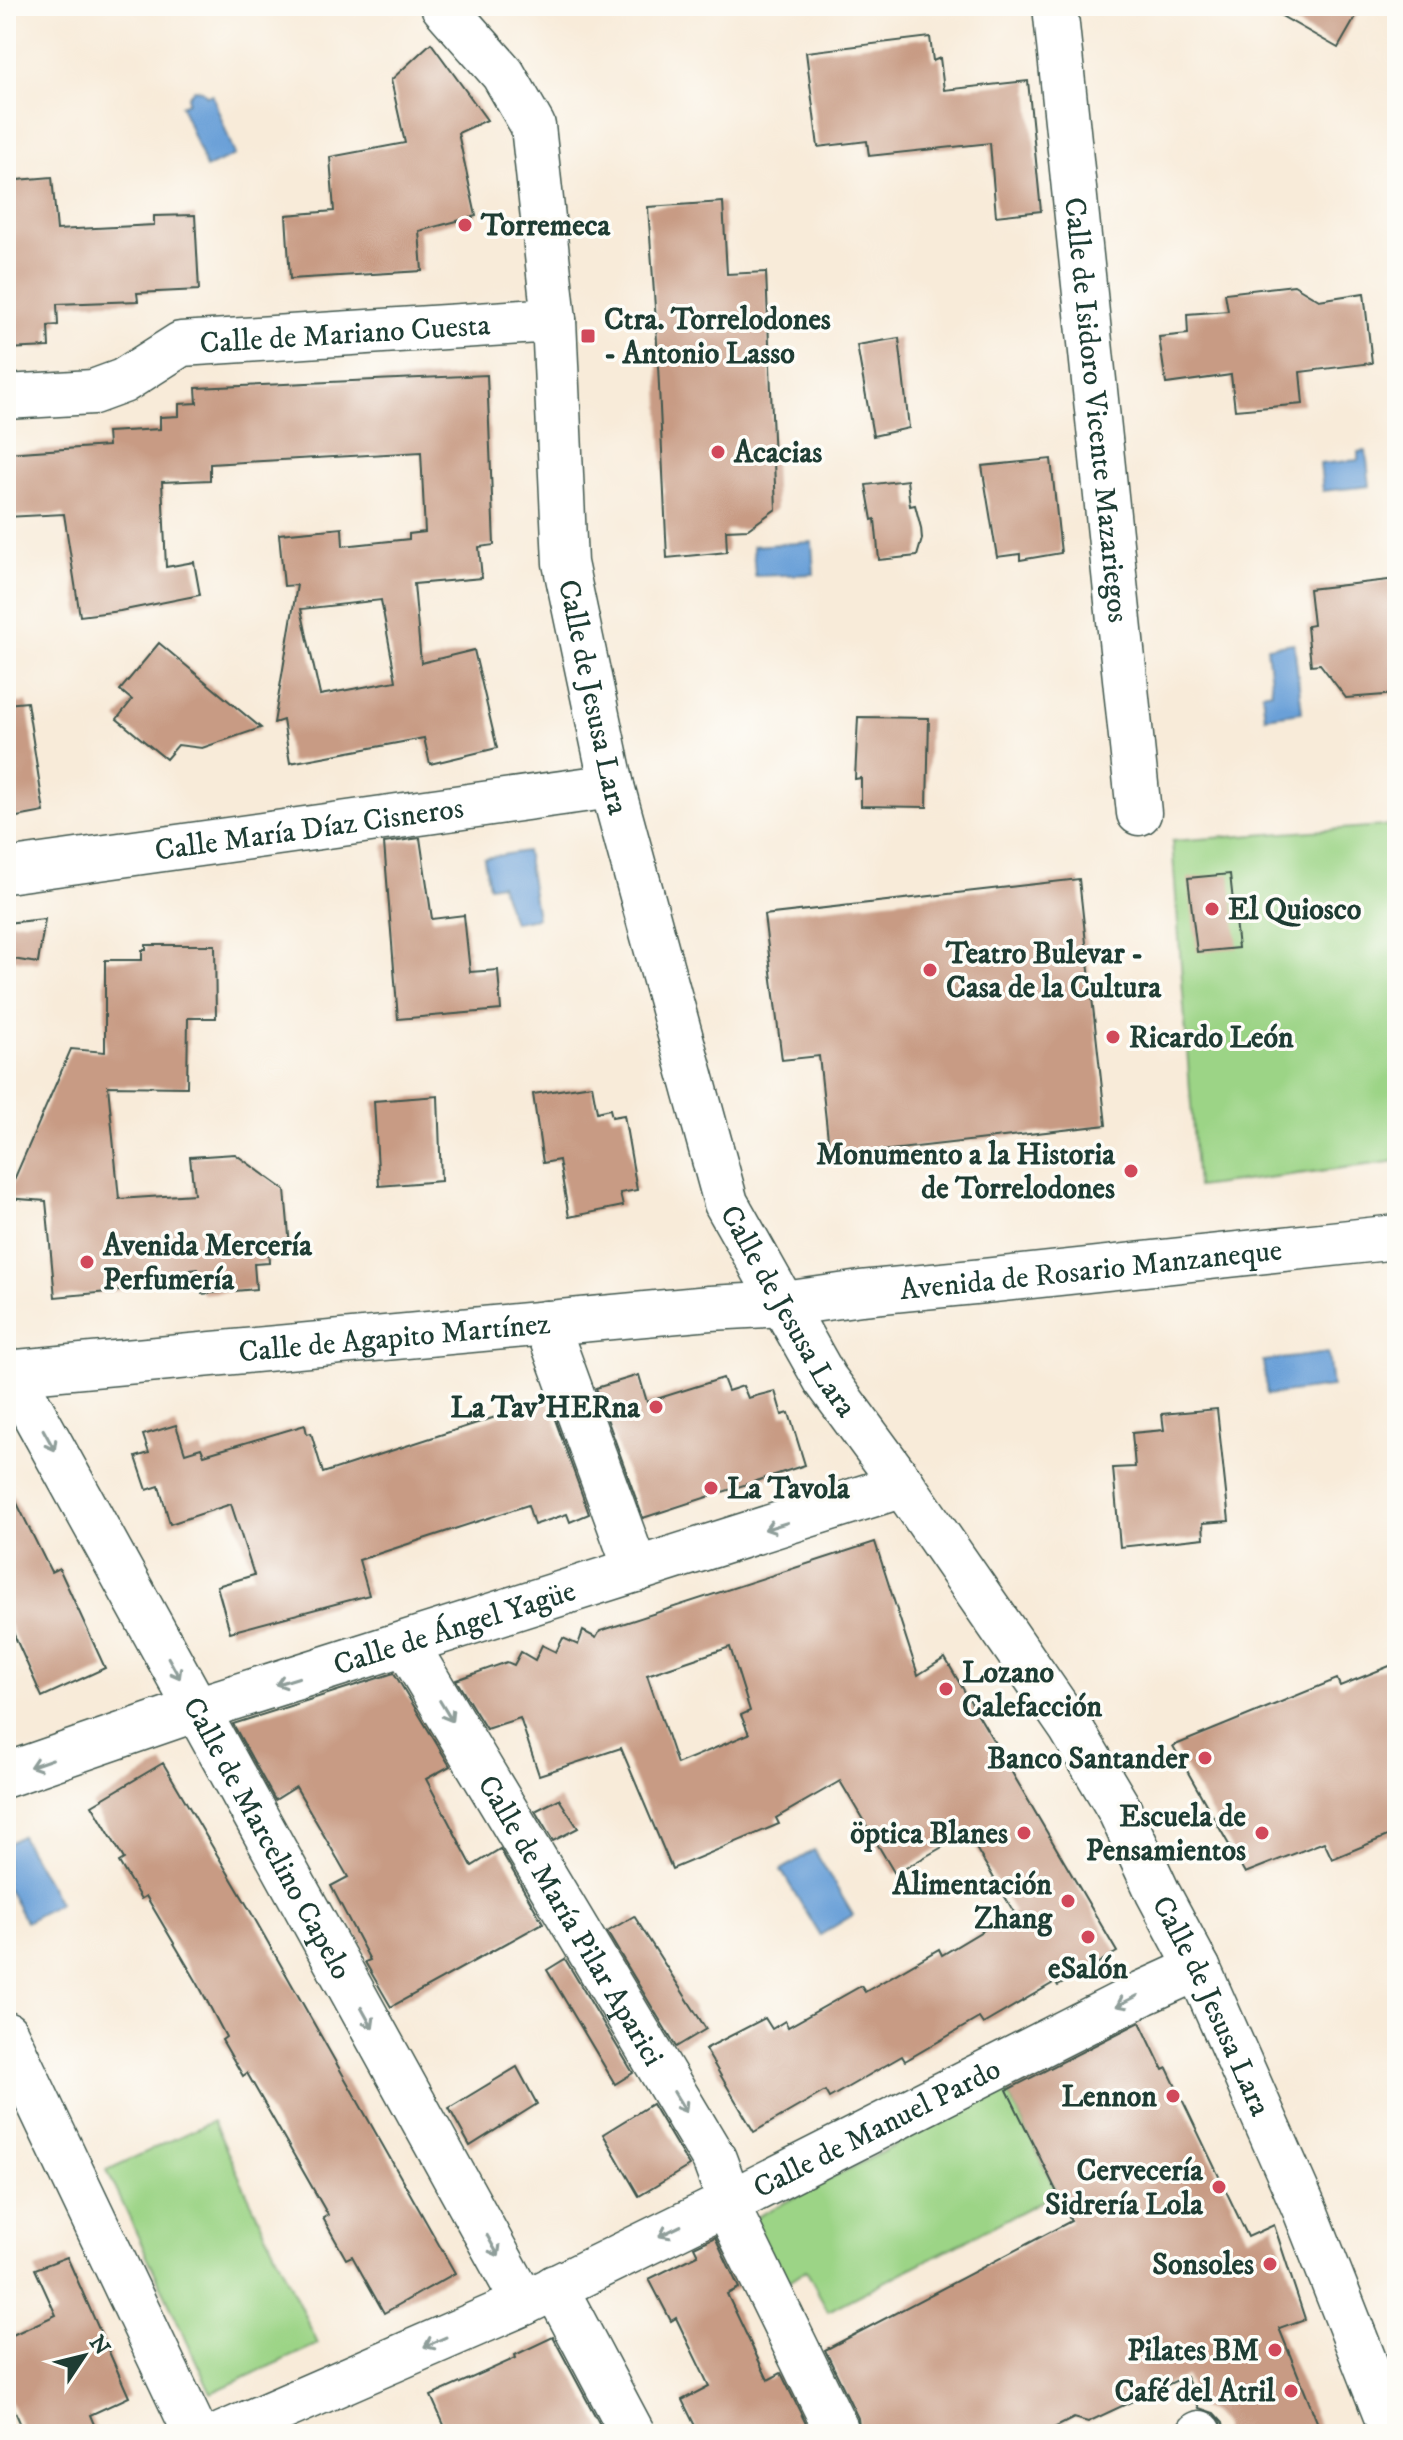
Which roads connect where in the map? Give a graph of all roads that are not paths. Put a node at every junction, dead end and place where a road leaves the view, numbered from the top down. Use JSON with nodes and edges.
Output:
{"nodes":[{"id":1,"x":443,"y":6,"type":"edge"},
{"id":2,"x":1055,"y":6,"type":"edge"},
{"id":3,"x":554,"y":320,"type":"junction"},
{"id":4,"x":6,"y":397,"type":"edge"},
{"id":5,"x":612,"y":786,"type":"junction"},
{"id":6,"x":1139,"y":813,"type":"dead end"},
{"id":7,"x":6,"y":871,"type":"edge"},
{"id":8,"x":1397,"y":1237,"type":"edge"},
{"id":9,"x":784,"y":1304,"type":"junction"},
{"id":10,"x":546,"y":1323,"type":"junction"},
{"id":11,"x":8,"y":1372,"type":"edge"},
{"id":12,"x":903,"y":1485,"type":"junction"},
{"id":13,"x":636,"y":1570,"type":"junction"},
{"id":14,"x":406,"y":1644,"type":"junction"},
{"id":15,"x":197,"y":1709,"type":"junction"},
{"id":16,"x":6,"y":1775,"type":"edge"},
{"id":17,"x":1198,"y":1968,"type":"junction"},
{"id":18,"x":6,"y":2034,"type":"edge"},
{"id":19,"x":730,"y":2202,"type":"junction"},
{"id":20,"x":540,"y":2295,"type":"junction"},
{"id":21,"x":836,"y":2429,"type":"dead end"},
{"id":22,"x":196,"y":2434,"type":"edge"},
{"id":23,"x":223,"y":2434,"type":"edge"},
{"id":24,"x":633,"y":2434,"type":"edge"},
{"id":25,"x":1393,"y":2434,"type":"edge"}],
"edges":[{"from":1,"to":3,"type":"street","name":"Calle de Jesusa Lara"},
{"from":2,"to":6,"type":"street","name":"Calle de Isidoro Vicente Mazariegos"},
{"from":3,"to":4,"type":"street","name":"Calle de Mariano Cuesta"},
{"from":3,"to":5,"type":"street","name":"Calle de Jesusa Lara"},
{"from":5,"to":7,"type":"street","name":"Calle María Díaz Cisneros"},
{"from":5,"to":9,"type":"street","name":"Calle de Jesusa Lara"},
{"from":8,"to":9,"type":"street","name":"Avenida de Rosario Manzaneque"},
{"from":9,"to":10,"type":"street","name":"Calle de Agapito Martínez"},
{"from":9,"to":12,"type":"street","name":"Calle de Jesusa Lara"},
{"from":10,"to":11,"type":"street","name":"Calle de Agapito Martínez"},
{"from":10,"to":13,"type":"street"},
{"from":11,"to":15,"type":"street","name":"Calle de Marcelino Capelo","one_way":true},
{"from":12,"to":13,"type":"street","name":"Calle de Ángel Yagüe","one_way":true},
{"from":12,"to":17,"type":"street","name":"Calle de Jesusa Lara"},
{"from":13,"to":14,"type":"street","name":"Calle de Ángel Yagüe"},
{"from":14,"to":15,"type":"street","name":"Calle de Ángel Yagüe","one_way":true},
{"from":14,"to":19,"type":"street","name":"Calle de María Pilar Aparici","one_way":true},
{"from":15,"to":16,"type":"street","name":"Calle de Ángel Yagüe","one_way":true},
{"from":15,"to":20,"type":"street","name":"Calle de Marcelino Capelo","one_way":true},
{"from":17,"to":19,"type":"street","name":"Calle de Manuel Pardo","one_way":true},
{"from":17,"to":25,"type":"street","name":"Calle de Jesusa Lara"},
{"from":18,"to":22,"type":"street"},
{"from":19,"to":20,"type":"street","name":"Calle de Manuel Pardo","one_way":true},
{"from":19,"to":21,"type":"street","name":"Calle de María Pilar Aparici"},
{"from":20,"to":23,"type":"street","name":"Calle de Manuel Pardo","one_way":true},
{"from":20,"to":24,"type":"street"}]}
